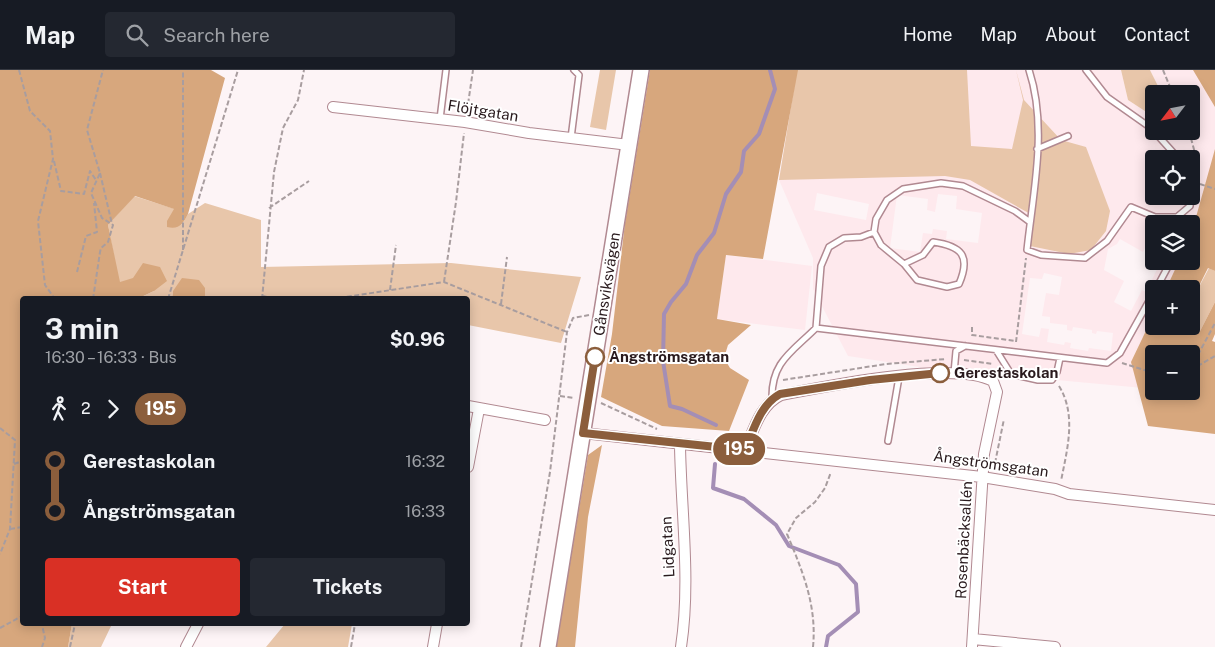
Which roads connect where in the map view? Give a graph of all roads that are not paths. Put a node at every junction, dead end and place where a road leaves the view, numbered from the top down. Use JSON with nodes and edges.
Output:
{"nodes":[{"id":1,"x":446,"y":70,"type":"edge"},
{"id":2,"x":574,"y":70,"type":"edge"},
{"id":3,"x":641,"y":70,"type":"edge"},
{"id":4,"x":1029,"y":70,"type":"edge"},
{"id":5,"x":1086,"y":70,"type":"edge"},
{"id":6,"x":333,"y":107,"type":"dead end"},
{"id":7,"x":440,"y":119,"type":"junction"},
{"id":8,"x":1068,"y":136,"type":"dead end"},
{"id":9,"x":571,"y":138,"type":"junction"},
{"id":10,"x":629,"y":146,"type":"junction"},
{"id":11,"x":1037,"y":149,"type":"junction"},
{"id":12,"x":1171,"y":150,"type":"edge"},
{"id":13,"x":1190,"y":205,"type":"edge"},
{"id":14,"x":1030,"y":222,"type":"junction"},
{"id":15,"x":874,"y":232,"type":"junction"},
{"id":16,"x":904,"y":264,"type":"junction"},
{"id":17,"x":1145,"y":308,"type":"edge"},
{"id":18,"x":816,"y":328,"type":"junction"},
{"id":19,"x":965,"y":345,"type":"junction"},
{"id":20,"x":996,"y":350,"type":"junction"},
{"id":21,"x":1060,"y":358,"type":"junction"},
{"id":22,"x":954,"y":373,"type":"junction"},
{"id":23,"x":899,"y":377,"type":"junction"},
{"id":24,"x":772,"y":399,"type":"junction"},
{"id":25,"x":470,"y":407,"type":"edge"},
{"id":26,"x":479,"y":409,"type":"junction"},
{"id":27,"x":544,"y":420,"type":"dead end"},
{"id":28,"x":583,"y":433,"type":"junction"},
{"id":29,"x":888,"y":442,"type":"dead end"},
{"id":30,"x":680,"y":444,"type":"junction"},
{"id":31,"x":745,"y":450,"type":"junction"},
{"id":32,"x":470,"y":457,"type":"edge"},
{"id":33,"x":982,"y":477,"type":"junction"},
{"id":34,"x":1215,"y":510,"type":"edge"},
{"id":35,"x":197,"y":626,"type":"edge"},
{"id":36,"x":437,"y":626,"type":"edge"},
{"id":37,"x":972,"y":643,"type":"edge"},
{"id":38,"x":186,"y":647,"type":"edge"},
{"id":39,"x":433,"y":647,"type":"edge"},
{"id":40,"x":548,"y":647,"type":"edge"},
{"id":41,"x":681,"y":647,"type":"edge"},
{"id":42,"x":1055,"y":647,"type":"edge"}],
"edges":[{"from":1,"to":7,"type":"lane"},
{"from":2,"to":9,"type":"lane"},
{"from":3,"to":10,"type":"main road","name":"Gånsviksvägen"},
{"from":4,"to":11,"type":"lane"},
{"from":5,"to":12,"type":"lane"},
{"from":6,"to":7,"type":"street","name":"Flöjtgatan"},
{"from":7,"to":9,"type":"street","name":"Flöjtgatan"},
{"from":8,"to":11,"type":"lane"},
{"from":9,"to":10,"type":"street","name":"Flöjtgatan"},
{"from":10,"to":28,"type":"main road","name":"Gånsviksvägen"},
{"from":11,"to":14,"type":"lane"},
{"from":13,"to":14,"type":"lane"},
{"from":14,"to":15,"type":"lane"},
{"from":15,"to":16,"type":"lane"},
{"from":15,"to":18,"type":"lane"},
{"from":16,"to":16,"type":"lane"},
{"from":17,"to":21,"type":"lane"},
{"from":18,"to":19,"type":"lane"},
{"from":18,"to":24,"type":"lane"},
{"from":19,"to":20,"type":"lane"},
{"from":19,"to":22,"type":"lane"},
{"from":20,"to":21,"type":"lane"},
{"from":20,"to":21,"type":"lane"},
{"from":22,"to":23,"type":"street"},
{"from":22,"to":33,"type":"street","name":"Rosenbäcksallén"},
{"from":23,"to":24,"type":"street"},
{"from":23,"to":29,"type":"lane"},
{"from":24,"to":31,"type":"street"},
{"from":25,"to":26,"type":"street"},
{"from":26,"to":27,"type":"street"},
{"from":26,"to":32,"type":"street"},
{"from":28,"to":30,"type":"street","name":"Ångströmsgatan"},
{"from":28,"to":40,"type":"main road","name":"Gånsviksvägen"},
{"from":30,"to":31,"type":"street","name":"Ångströmsgatan"},
{"from":30,"to":41,"type":"street","name":"Lidgatan"},
{"from":31,"to":33,"type":"street","name":"Ångströmsgatan"},
{"from":33,"to":34,"type":"street","name":"Ångströmsgatan"},
{"from":33,"to":37,"type":"street","name":"Rosenbäcksallén"},
{"from":35,"to":38,"type":"street"},
{"from":36,"to":39,"type":"street"},
{"from":37,"to":42,"type":"street"}]}
